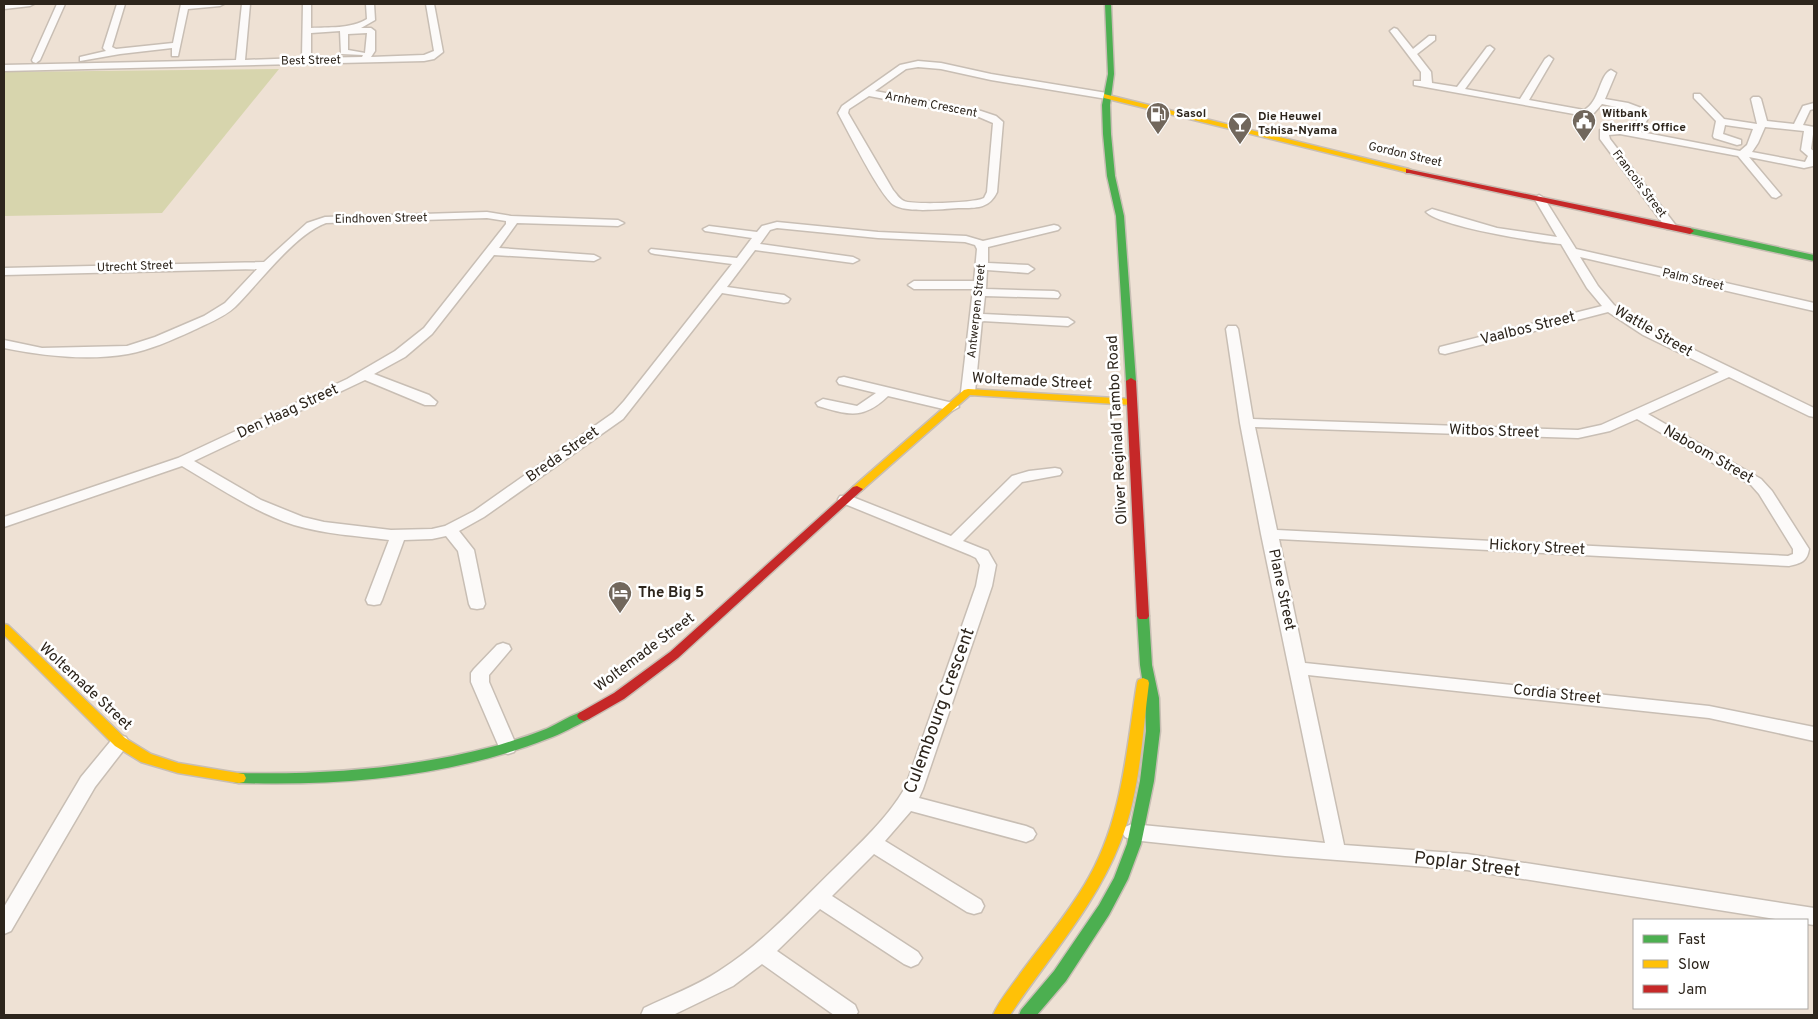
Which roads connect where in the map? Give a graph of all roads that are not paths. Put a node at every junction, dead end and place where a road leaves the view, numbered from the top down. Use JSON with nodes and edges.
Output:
{"nodes":[{"id":1,"x":30,"y":4,"type":"edge"},
{"id":2,"x":61,"y":4,"type":"edge"},
{"id":3,"x":121,"y":4,"type":"edge"},
{"id":4,"x":220,"y":4,"type":"edge"},
{"id":5,"x":246,"y":4,"type":"edge"},
{"id":6,"x":307,"y":4,"type":"edge"},
{"id":7,"x":370,"y":4,"type":"edge"},
{"id":8,"x":430,"y":4,"type":"edge"},
{"id":9,"x":1108,"y":4,"type":"edge"},
{"id":10,"x":185,"y":6,"type":"edge"},
{"id":11,"x":4,"y":7,"type":"edge"},
{"id":12,"x":306,"y":31,"type":"junction"},
{"id":13,"x":1394,"y":31,"type":"dead end"},
{"id":14,"x":1432,"y":38,"type":"dead end"},
{"id":15,"x":177,"y":45,"type":"junction"},
{"id":16,"x":1490,"y":48,"type":"dead end"},
{"id":17,"x":114,"y":52,"type":"junction"},
{"id":18,"x":1412,"y":54,"type":"junction"},
{"id":19,"x":1549,"y":59,"type":"dead end"},
{"id":20,"x":36,"y":60,"type":"junction"},
{"id":21,"x":4,"y":61,"type":"edge"},
{"id":22,"x":306,"y":61,"type":"junction"},
{"id":23,"x":240,"y":63,"type":"junction"},
{"id":24,"x":173,"y":64,"type":"junction"},
{"id":25,"x":910,"y":65,"type":"joint"},
{"id":26,"x":4,"y":68,"type":"edge"},
{"id":27,"x":1611,"y":72,"type":"dead end"},
{"id":28,"x":1417,"y":83,"type":"dead end"},
{"id":29,"x":1429,"y":85,"type":"junction"},
{"id":30,"x":1111,"y":88,"type":"junction"},
{"id":31,"x":1459,"y":91,"type":"junction"},
{"id":32,"x":869,"y":93,"type":"junction"},
{"id":33,"x":1697,"y":96,"type":"dead end"},
{"id":34,"x":1756,"y":99,"type":"dead end"},
{"id":35,"x":1599,"y":101,"type":"junction"},
{"id":36,"x":1522,"y":102,"type":"junction"},
{"id":37,"x":1814,"y":106,"type":"edge"},
{"id":38,"x":1151,"y":107,"type":"junction"},
{"id":39,"x":1122,"y":111,"type":"dead end"},
{"id":40,"x":1170,"y":112,"type":"junction"},
{"id":41,"x":1722,"y":121,"type":"junction"},
{"id":42,"x":1761,"y":126,"type":"junction"},
{"id":43,"x":1797,"y":126,"type":"junction"},
{"id":44,"x":1812,"y":130,"type":"edge"},
{"id":45,"x":1636,"y":133,"type":"junction"},
{"id":46,"x":1737,"y":142,"type":"dead end"},
{"id":47,"x":1743,"y":153,"type":"junction"},
{"id":48,"x":1814,"y":155,"type":"edge"},
{"id":49,"x":1776,"y":195,"type":"dead end"},
{"id":50,"x":1539,"y":198,"type":"junction"},
{"id":51,"x":1432,"y":212,"type":"dead end"},
{"id":52,"x":511,"y":219,"type":"junction"},
{"id":53,"x":618,"y":223,"type":"dead end"},
{"id":54,"x":1054,"y":228,"type":"dead end"},
{"id":55,"x":1671,"y":228,"type":"junction"},
{"id":56,"x":709,"y":229,"type":"dead end"},
{"id":57,"x":878,"y":234,"type":"joint"},
{"id":58,"x":756,"y":241,"type":"junction"},
{"id":59,"x":982,"y":246,"type":"junction"},
{"id":60,"x":1568,"y":247,"type":"junction"},
{"id":61,"x":492,"y":251,"type":"junction"},
{"id":62,"x":655,"y":251,"type":"dead end"},
{"id":63,"x":594,"y":258,"type":"dead end"},
{"id":64,"x":1814,"y":258,"type":"edge"},
{"id":65,"x":853,"y":260,"type":"dead end"},
{"id":66,"x":740,"y":262,"type":"junction"},
{"id":67,"x":267,"y":265,"type":"junction"},
{"id":68,"x":982,"y":266,"type":"junction"},
{"id":69,"x":1028,"y":268,"type":"dead end"},
{"id":70,"x":4,"y":271,"type":"edge"},
{"id":71,"x":914,"y":285,"type":"dead end"},
{"id":72,"x":980,"y":288,"type":"junction"},
{"id":73,"x":719,"y":289,"type":"junction"},
{"id":74,"x":1054,"y":295,"type":"dead end"},
{"id":75,"x":784,"y":299,"type":"dead end"},
{"id":76,"x":1814,"y":307,"type":"edge"},
{"id":77,"x":1610,"y":308,"type":"junction"},
{"id":78,"x":978,"y":317,"type":"junction"},
{"id":79,"x":1068,"y":322,"type":"dead end"},
{"id":80,"x":1232,"y":329,"type":"dead end"},
{"id":81,"x":4,"y":344,"type":"edge"},
{"id":82,"x":1445,"y":350,"type":"dead end"},
{"id":83,"x":1729,"y":372,"type":"junction"},
{"id":84,"x":364,"y":376,"type":"junction"},
{"id":85,"x":844,"y":381,"type":"dead end"},
{"id":86,"x":885,"y":391,"type":"junction"},
{"id":87,"x":968,"y":392,"type":"junction"},
{"id":88,"x":430,"y":402,"type":"dead end"},
{"id":89,"x":1131,"y":402,"type":"junction"},
{"id":90,"x":823,"y":403,"type":"dead end"},
{"id":91,"x":952,"y":407,"type":"junction"},
{"id":92,"x":1814,"y":413,"type":"edge"},
{"id":93,"x":1638,"y":414,"type":"junction"},
{"id":94,"x":1247,"y":423,"type":"junction"},
{"id":95,"x":183,"y":461,"type":"junction"},
{"id":96,"x":1055,"y":472,"type":"dead end"},
{"id":97,"x":845,"y":499,"type":"junction"},
{"id":98,"x":4,"y":522,"type":"edge"},
{"id":99,"x":450,"y":530,"type":"junction"},
{"id":100,"x":1269,"y":534,"type":"junction"},
{"id":101,"x":398,"y":535,"type":"junction"},
{"id":102,"x":953,"y":542,"type":"junction"},
{"id":103,"x":1802,"y":554,"type":"joint"},
{"id":104,"x":374,"y":600,"type":"dead end"},
{"id":105,"x":477,"y":604,"type":"dead end"},
{"id":106,"x":4,"y":628,"type":"edge"},
{"id":107,"x":503,"y":649,"type":"dead end"},
{"id":108,"x":1146,"y":665,"type":"junction"},
{"id":109,"x":1297,"y":668,"type":"junction"},
{"id":110,"x":1814,"y":734,"type":"edge"},
{"id":111,"x":120,"y":742,"type":"junction"},
{"id":112,"x":508,"y":747,"type":"junction"},
{"id":113,"x":907,"y":802,"type":"junction"},
{"id":114,"x":1117,"y":828,"type":"junction"},
{"id":115,"x":1138,"y":833,"type":"junction"},
{"id":116,"x":1026,"y":834,"type":"dead end"},
{"id":117,"x":872,"y":843,"type":"junction"},
{"id":118,"x":1336,"y":850,"type":"junction"},
{"id":119,"x":819,"y":898,"type":"junction"},
{"id":120,"x":974,"y":906,"type":"dead end"},
{"id":121,"x":1814,"y":917,"type":"edge"},
{"id":122,"x":4,"y":925,"type":"edge"},
{"id":123,"x":761,"y":952,"type":"junction"},
{"id":124,"x":911,"y":958,"type":"dead end"},
{"id":125,"x":847,"y":1012,"type":"dead end"},
{"id":126,"x":652,"y":1015,"type":"edge"},
{"id":127,"x":1001,"y":1015,"type":"edge"},
{"id":128,"x":1027,"y":1015,"type":"edge"}],
"edges":[{"from":1,"to":11,"type":"street"},
{"from":2,"to":20,"type":"street"},
{"from":3,"to":17,"type":"street"},
{"from":4,"to":10,"type":"street"},
{"from":5,"to":23,"type":"street"},
{"from":6,"to":12,"type":"street"},
{"from":7,"to":12,"type":"street"},
{"from":8,"to":22,"type":"street","name":"Best Street"},
{"from":9,"to":30,"type":"main road","name":"Oliver Reginald Tambo Road"},
{"from":10,"to":15,"type":"street"},
{"from":12,"to":22,"type":"street"},
{"from":13,"to":18,"type":"street"},
{"from":14,"to":18,"type":"street"},
{"from":15,"to":17,"type":"street"},
{"from":15,"to":24,"type":"street"},
{"from":16,"to":31,"type":"street"},
{"from":17,"to":20,"type":"street"},
{"from":18,"to":29,"type":"street"},
{"from":19,"to":36,"type":"street"},
{"from":20,"to":21,"type":"street"},
{"from":22,"to":23,"type":"street","name":"Best Street"},
{"from":23,"to":24,"type":"street","name":"Best Street"},
{"from":24,"to":26,"type":"street","name":"Best Street"},
{"from":25,"to":30,"type":"street","name":"Gordon Street"},
{"from":25,"to":32,"type":"street","name":"Arnhem Crescent"},
{"from":27,"to":35,"type":"street"},
{"from":28,"to":29,"type":"street"},
{"from":29,"to":31,"type":"street"},
{"from":30,"to":38,"type":"main road","name":"Gordon Street"},
{"from":30,"to":40,"type":"main road"},
{"from":30,"to":89,"type":"main road","name":"Oliver Reginald Tambo Road"},
{"from":31,"to":36,"type":"street"},
{"from":32,"to":32,"type":"street","name":"Arnhem Crescent"},
{"from":33,"to":41,"type":"street"},
{"from":34,"to":42,"type":"street"},
{"from":35,"to":36,"type":"street"},
{"from":35,"to":45,"type":"street"},
{"from":37,"to":43,"type":"street"},
{"from":38,"to":39,"type":"main road"},
{"from":38,"to":40,"type":"main road","name":"Gordon Street"},
{"from":40,"to":50,"type":"main road","name":"Gordon Street"},
{"from":41,"to":42,"type":"street"},
{"from":41,"to":46,"type":"street"},
{"from":42,"to":43,"type":"street"},
{"from":42,"to":47,"type":"street"},
{"from":43,"to":44,"type":"street"},
{"from":44,"to":48,"type":"street"},
{"from":45,"to":47,"type":"street","name":"Francois Street"},
{"from":45,"to":55,"type":"street","name":"Francois Street"},
{"from":47,"to":48,"type":"street","name":"Francois Street"},
{"from":47,"to":49,"type":"street"},
{"from":50,"to":55,"type":"main road","name":"Gordon Street"},
{"from":50,"to":60,"type":"street","name":"Wattle Street"},
{"from":51,"to":60,"type":"street","name":"Palm Street"},
{"from":52,"to":53,"type":"street","name":"Eindhoven Street"},
{"from":52,"to":61,"type":"street","name":"Den Haag Street"},
{"from":52,"to":67,"type":"street","name":"Eindhoven Street"},
{"from":54,"to":59,"type":"street"},
{"from":55,"to":64,"type":"main road","name":"Gordon Street"},
{"from":56,"to":58,"type":"street"},
{"from":57,"to":58,"type":"street","name":"Breda Street"},
{"from":57,"to":59,"type":"street","name":"Antwerpen Street"},
{"from":58,"to":65,"type":"street"},
{"from":58,"to":66,"type":"street","name":"Breda Street"},
{"from":59,"to":68,"type":"street","name":"Antwerpen Street"},
{"from":60,"to":76,"type":"street","name":"Palm Street"},
{"from":60,"to":77,"type":"street","name":"Wattle Street"},
{"from":61,"to":63,"type":"street"},
{"from":61,"to":84,"type":"street","name":"Den Haag Street"},
{"from":62,"to":66,"type":"street"},
{"from":66,"to":73,"type":"street","name":"Breda Street"},
{"from":67,"to":70,"type":"street","name":"Utrecht Street"},
{"from":67,"to":81,"type":"street","name":"Eindhoven Street"},
{"from":68,"to":69,"type":"street"},
{"from":68,"to":72,"type":"street","name":"Antwerpen Street"},
{"from":71,"to":72,"type":"street"},
{"from":72,"to":74,"type":"street"},
{"from":72,"to":78,"type":"street","name":"Antwerpen Street"},
{"from":73,"to":75,"type":"street"},
{"from":73,"to":99,"type":"street","name":"Breda Street"},
{"from":77,"to":82,"type":"street","name":"Vaalbos Street"},
{"from":77,"to":83,"type":"street","name":"Wattle Street"},
{"from":78,"to":79,"type":"street"},
{"from":78,"to":87,"type":"street","name":"Antwerpen Street"},
{"from":80,"to":94,"type":"street","name":"Plane Street"},
{"from":83,"to":92,"type":"street","name":"Wattle Street"},
{"from":83,"to":93,"type":"street","name":"Witbos Street"},
{"from":84,"to":88,"type":"street"},
{"from":84,"to":95,"type":"street","name":"Den Haag Street"},
{"from":85,"to":86,"type":"street"},
{"from":86,"to":90,"type":"street"},
{"from":86,"to":91,"type":"street"},
{"from":87,"to":89,"type":"main road","name":"Woltemade Street"},
{"from":87,"to":91,"type":"main road","name":"Woltemade Street"},
{"from":89,"to":108,"type":"main road","name":"Oliver Reginald Tambo Road"},
{"from":91,"to":97,"type":"main road","name":"Woltemade Street"},
{"from":93,"to":94,"type":"street","name":"Witbos Street"},
{"from":93,"to":103,"type":"street","name":"Naboom Street"},
{"from":94,"to":100,"type":"street","name":"Plane Street"},
{"from":95,"to":98,"type":"street","name":"Den Haag Street"},
{"from":95,"to":101,"type":"street","name":"Breda Street"},
{"from":96,"to":102,"type":"street"},
{"from":97,"to":102,"type":"street","name":"Culembourg Crescent"},
{"from":97,"to":112,"type":"main road","name":"Woltemade Street"},
{"from":99,"to":101,"type":"street","name":"Breda Street"},
{"from":99,"to":105,"type":"street"},
{"from":100,"to":103,"type":"street","name":"Hickory Street"},
{"from":100,"to":109,"type":"street","name":"Plane Street"},
{"from":101,"to":104,"type":"street"},
{"from":102,"to":113,"type":"street","name":"Culembourg Crescent"},
{"from":106,"to":111,"type":"main road","name":"Woltemade Street"},
{"from":107,"to":112,"type":"street"},
{"from":108,"to":114,"type":"main road","name":"Oliver Reginald Tambo Road"},
{"from":108,"to":115,"type":"main road","name":"Oliver Reginald Tambo Road"},
{"from":109,"to":110,"type":"street","name":"Cordia Street"},
{"from":109,"to":118,"type":"street","name":"Plane Street"},
{"from":111,"to":112,"type":"main road","name":"Woltemade Street"},
{"from":111,"to":122,"type":"street"},
{"from":113,"to":116,"type":"street"},
{"from":113,"to":117,"type":"street","name":"Culembourg Crescent"},
{"from":114,"to":115,"type":"street","name":"Poplar Street"},
{"from":114,"to":127,"type":"main road","name":"Oliver Reginald Tambo Road"},
{"from":115,"to":118,"type":"street","name":"Poplar Street"},
{"from":115,"to":128,"type":"main road","name":"Oliver Reginald Tambo Road"},
{"from":117,"to":119,"type":"street","name":"Culembourg Crescent"},
{"from":117,"to":120,"type":"street"},
{"from":118,"to":121,"type":"street","name":"Poplar Street"},
{"from":119,"to":123,"type":"street","name":"Culembourg Crescent"},
{"from":119,"to":124,"type":"street"},
{"from":123,"to":125,"type":"street"},
{"from":123,"to":126,"type":"street","name":"Culembourg Crescent"}]}
